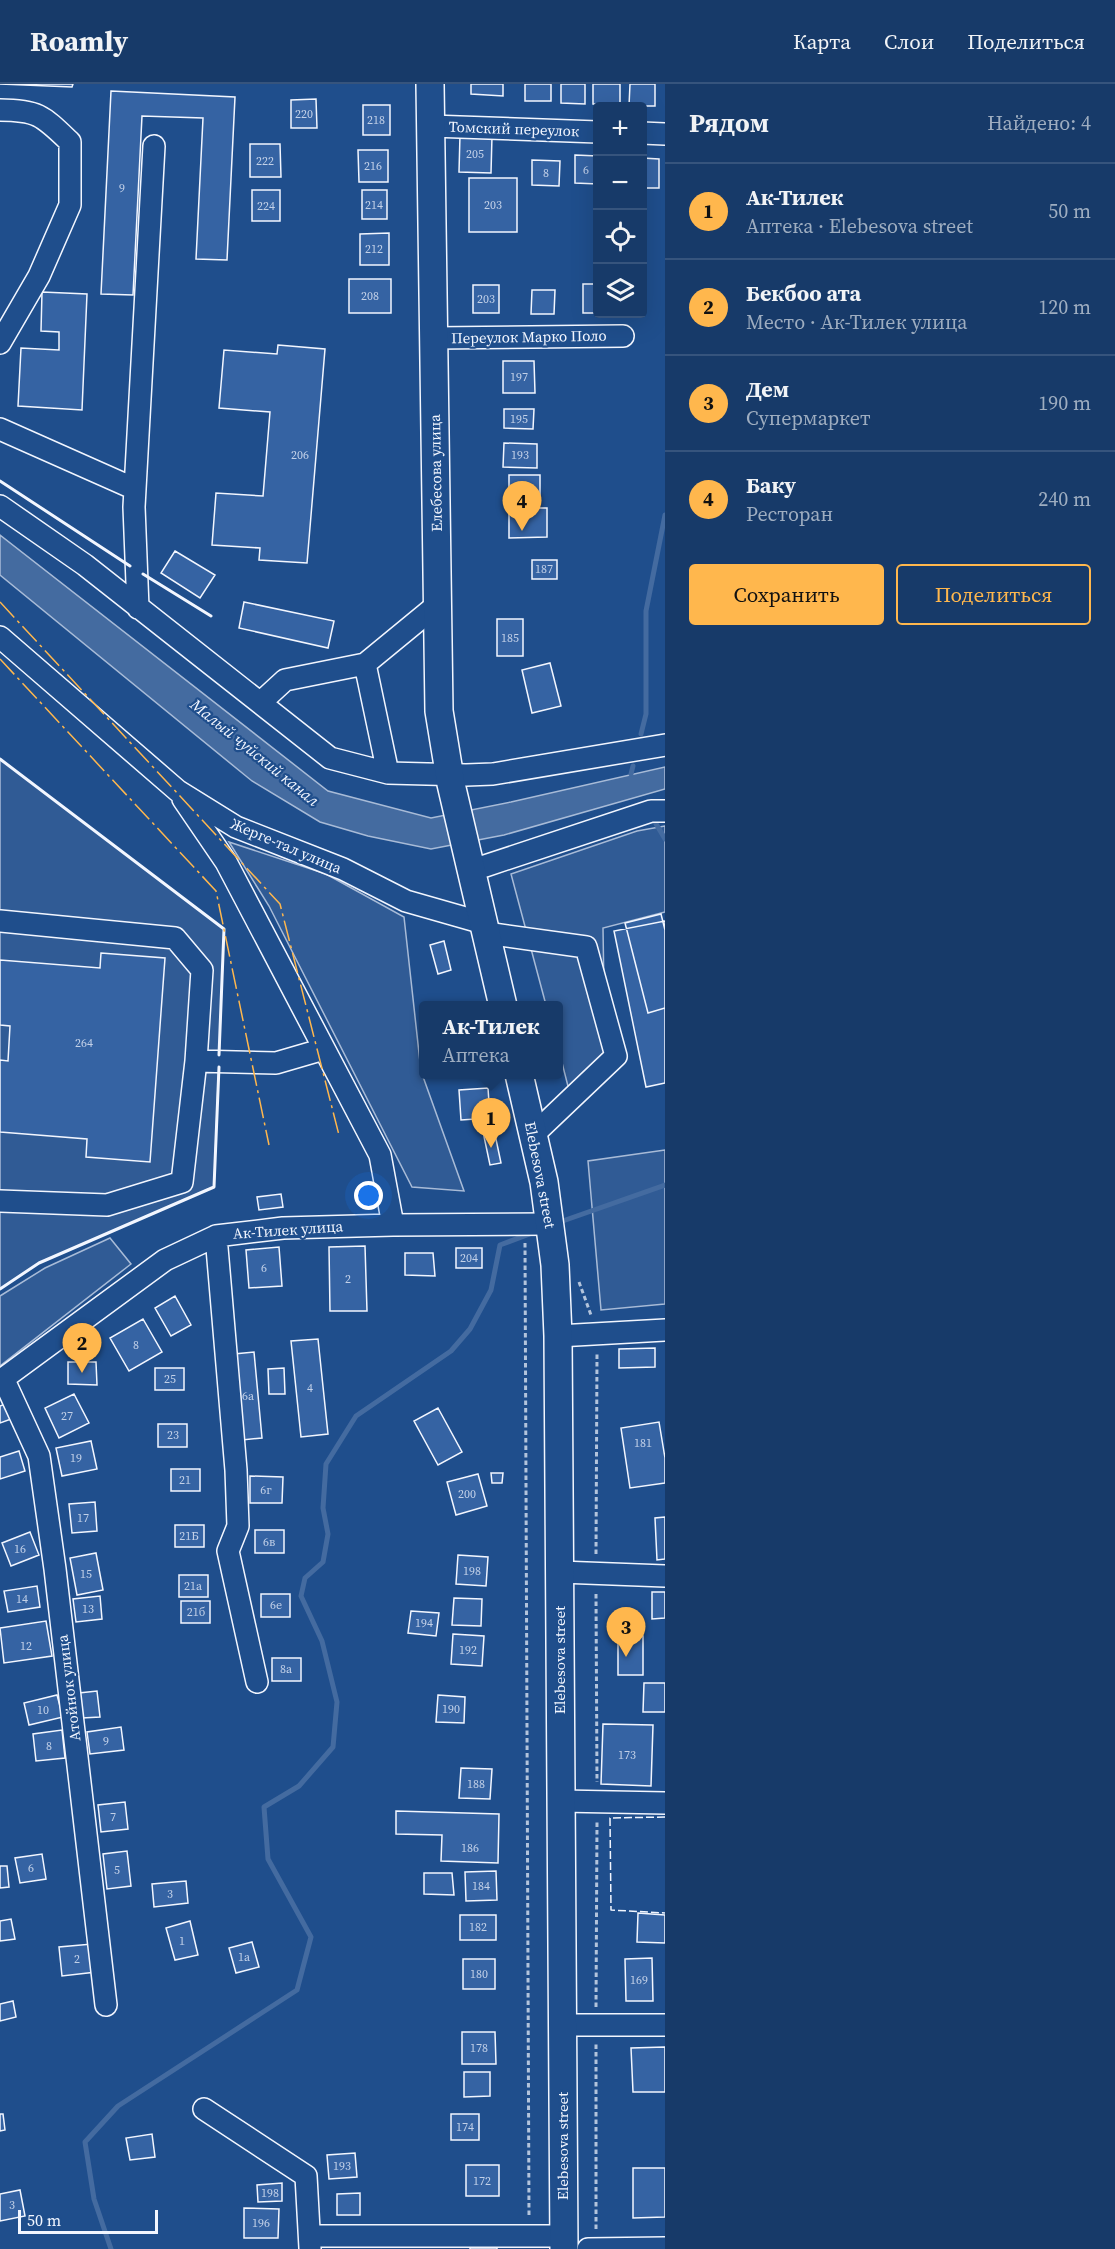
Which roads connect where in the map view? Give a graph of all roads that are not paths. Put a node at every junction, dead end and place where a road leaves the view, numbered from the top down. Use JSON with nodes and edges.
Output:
{"nodes":[{"id":1,"x":430,"y":84,"type":"edge"},
{"id":2,"x":0,"y":110,"type":"edge"},
{"id":3,"x":430,"y":126,"type":"junction"},
{"id":4,"x":593,"y":132,"type":"edge"},
{"id":5,"x":647,"y":133,"type":"edge"},
{"id":6,"x":665,"y":134,"type":"edge"},
{"id":7,"x":154,"y":146,"type":"dead end"},
{"id":8,"x":624,"y":336,"type":"dead end"},
{"id":9,"x":434,"y":338,"type":"junction"},
{"id":10,"x":0,"y":343,"type":"edge"},
{"id":11,"x":0,"y":429,"type":"edge"},
{"id":12,"x":135,"y":489,"type":"junction"},
{"id":13,"x":0,"y":506,"type":"edge"},
{"id":14,"x":438,"y":604,"type":"junction"},
{"id":15,"x":138,"y":608,"type":"junction"},
{"id":16,"x":0,"y":637,"type":"edge"},
{"id":17,"x":365,"y":664,"type":"junction"},
{"id":18,"x":260,"y":703,"type":"junction"},
{"id":19,"x":665,"y":745,"type":"edge"},
{"id":20,"x":388,"y":773,"type":"junction"},
{"id":21,"x":451,"y":779,"type":"junction"},
{"id":22,"x":178,"y":791,"type":"junction"},
{"id":23,"x":665,"y":810,"type":"edge"},
{"id":24,"x":469,"y":864,"type":"junction"},
{"id":25,"x":0,"y":921,"type":"edge"},
{"id":26,"x":484,"y":928,"type":"junction"},
{"id":27,"x":502,"y":1001,"type":"edge"},
{"id":28,"x":324,"y":1049,"type":"junction"},
{"id":29,"x":196,"y":1062,"type":"junction"},
{"id":30,"x":520,"y":1079,"type":"edge"},
{"id":31,"x":533,"y":1135,"type":"junction"},
{"id":32,"x":0,"y":1201,"type":"edge"},
{"id":33,"x":393,"y":1225,"type":"junction"},
{"id":34,"x":537,"y":1225,"type":"junction"},
{"id":35,"x":216,"y":1236,"type":"junction"},
{"id":36,"x":665,"y":1330,"type":"edge"},
{"id":37,"x":558,"y":1336,"type":"junction"},
{"id":38,"x":2,"y":1380,"type":"edge"},
{"id":39,"x":560,"y":1572,"type":"junction"},
{"id":40,"x":665,"y":1576,"type":"edge"},
{"id":41,"x":257,"y":1682,"type":"dead end"},
{"id":42,"x":561,"y":1801,"type":"junction"},
{"id":43,"x":665,"y":1803,"type":"edge"},
{"id":44,"x":106,"y":2005,"type":"dead end"},
{"id":45,"x":562,"y":2025,"type":"junction"},
{"id":46,"x":665,"y":2025,"type":"edge"},
{"id":47,"x":204,"y":2109,"type":"dead end"},
{"id":48,"x":310,"y":2242,"type":"edge"},
{"id":49,"x":564,"y":2242,"type":"edge"},
{"id":50,"x":665,"y":2248,"type":"edge"},
{"id":51,"x":588,"y":2249,"type":"edge"},
{"id":52,"x":596,"y":2249,"type":"edge"}],
"edges":[{"from":1,"to":3,"type":"main road","name":"Елебесова улица"},
{"from":2,"to":10,"type":"street"},
{"from":3,"to":4,"type":"street","name":"Томский переулок"},
{"from":3,"to":9,"type":"main road","name":"Елебесова улица"},
{"from":5,"to":6,"type":"street"},
{"from":7,"to":12,"type":"street"},
{"from":8,"to":9,"type":"street","name":"Переулок Марко Поло"},
{"from":9,"to":14,"type":"main road","name":"Елебесова улица"},
{"from":11,"to":12,"type":"street"},
{"from":12,"to":15,"type":"street"},
{"from":13,"to":15,"type":"street"},
{"from":14,"to":17,"type":"street"},
{"from":14,"to":21,"type":"main road","name":"Елебесова улица"},
{"from":15,"to":18,"type":"street"},
{"from":16,"to":22,"type":"street","name":"Жерге-тал улица"},
{"from":17,"to":18,"type":"street"},
{"from":17,"to":20,"type":"street"},
{"from":18,"to":20,"type":"street"},
{"from":19,"to":21,"type":"street"},
{"from":20,"to":21,"type":"street"},
{"from":21,"to":24,"type":"main road","name":"Елебесова улица"},
{"from":22,"to":26,"type":"street","name":"Жерге-тал улица"},
{"from":22,"to":28,"type":"street"},
{"from":23,"to":24,"type":"street"},
{"from":24,"to":26,"type":"main road"},
{"from":25,"to":29,"type":"street"},
{"from":26,"to":27,"type":"main road"},
{"from":26,"to":31,"type":"street","name":"Жерге-тал улица"},
{"from":28,"to":29,"type":"street"},
{"from":28,"to":33,"type":"street"},
{"from":29,"to":32,"type":"street"},
{"from":30,"to":31,"type":"main road","name":"Elebesova street"},
{"from":31,"to":34,"type":"main road","name":"Elebesova street"},
{"from":33,"to":34,"type":"street","name":"Ак-Тилек улица"},
{"from":33,"to":35,"type":"street","name":"Ак-Тилек улица"},
{"from":34,"to":37,"type":"main road","name":"Elebesova street"},
{"from":35,"to":38,"type":"street","name":"Ак-Тилек улица"},
{"from":35,"to":41,"type":"street"},
{"from":36,"to":37,"type":"street"},
{"from":37,"to":39,"type":"main road","name":"Elebesova street"},
{"from":38,"to":44,"type":"street","name":"Атойнок улица"},
{"from":39,"to":40,"type":"street"},
{"from":39,"to":42,"type":"main road","name":"Elebesova street"},
{"from":42,"to":43,"type":"street"},
{"from":42,"to":45,"type":"main road","name":"Elebesova street"},
{"from":45,"to":46,"type":"street"},
{"from":45,"to":49,"type":"main road","name":"Elebesova street"},
{"from":47,"to":48,"type":"street"},
{"from":48,"to":49,"type":"street"},
{"from":50,"to":52,"type":"street"},
{"from":51,"to":52,"type":"street"}]}
